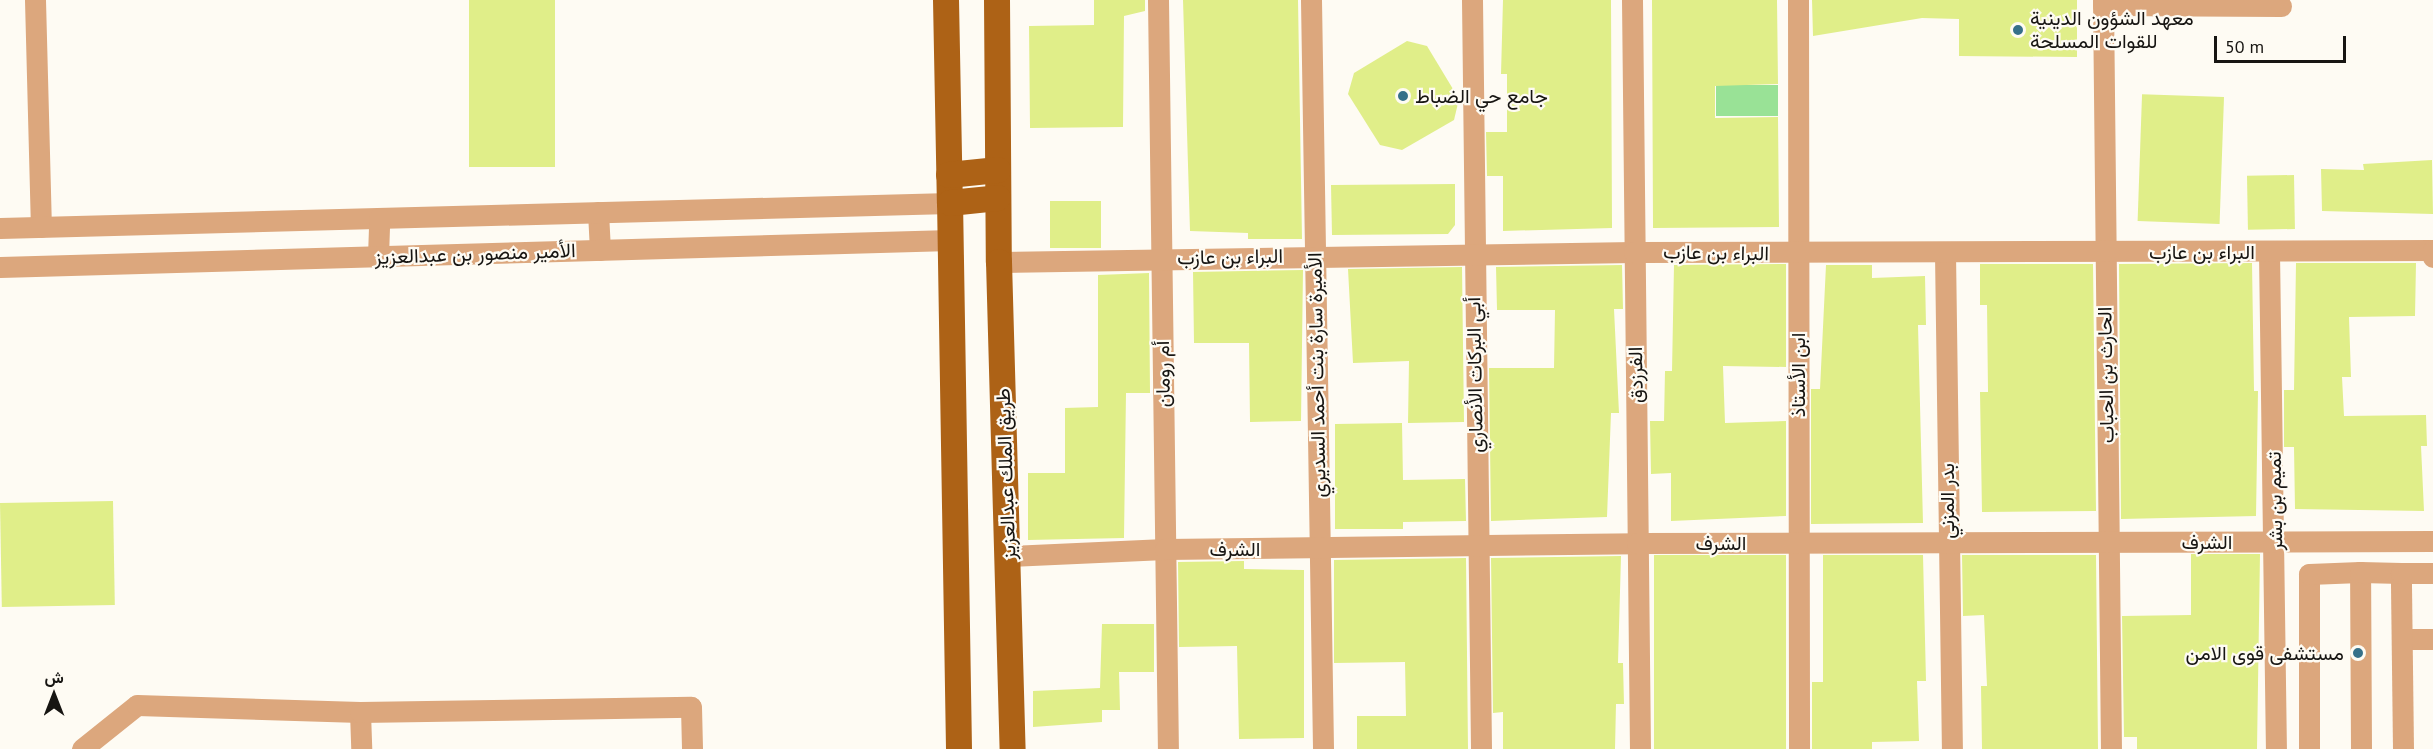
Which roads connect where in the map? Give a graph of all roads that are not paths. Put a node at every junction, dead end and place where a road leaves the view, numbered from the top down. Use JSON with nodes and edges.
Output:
{"nodes":[{"id":1,"x":35,"y":0,"type":"edge"},
{"id":2,"x":946,"y":0,"type":"edge"},
{"id":3,"x":997,"y":0,"type":"edge"},
{"id":4,"x":1158,"y":0,"type":"edge"},
{"id":5,"x":1311,"y":0,"type":"edge"},
{"id":6,"x":1472,"y":0,"type":"edge"},
{"id":7,"x":1632,"y":0,"type":"edge"},
{"id":8,"x":1798,"y":0,"type":"edge"},
{"id":9,"x":2103,"y":2,"type":"edge"},
{"id":10,"x":2281,"y":6,"type":"dead end"},
{"id":11,"x":998,"y":170,"type":"junction"},
{"id":12,"x":949,"y":175,"type":"junction"},
{"id":13,"x":998,"y":198,"type":"junction"},
{"id":14,"x":950,"y":203,"type":"junction"},
{"id":15,"x":598,"y":212,"type":"junction"},
{"id":16,"x":378,"y":218,"type":"junction"},
{"id":17,"x":41,"y":227,"type":"junction"},
{"id":18,"x":0,"y":228,"type":"edge"},
{"id":19,"x":951,"y":240,"type":"junction"},
{"id":20,"x":600,"y":250,"type":"junction"},
{"id":21,"x":2433,"y":250,"type":"edge"},
{"id":22,"x":1635,"y":252,"type":"junction"},
{"id":23,"x":2104,"y":252,"type":"junction"},
{"id":24,"x":2269,"y":252,"type":"junction"},
{"id":25,"x":1946,"y":253,"type":"junction"},
{"id":26,"x":1472,"y":254,"type":"junction"},
{"id":27,"x":1797,"y":254,"type":"junction"},
{"id":28,"x":378,"y":256,"type":"junction"},
{"id":29,"x":1315,"y":256,"type":"junction"},
{"id":30,"x":2433,"y":257,"type":"edge"},
{"id":31,"x":1162,"y":259,"type":"junction"},
{"id":32,"x":999,"y":262,"type":"junction"},
{"id":33,"x":0,"y":267,"type":"edge"},
{"id":34,"x":2433,"y":541,"type":"edge"},
{"id":35,"x":2276,"y":542,"type":"junction"},
{"id":36,"x":1637,"y":543,"type":"junction"},
{"id":37,"x":1798,"y":543,"type":"junction"},
{"id":38,"x":2108,"y":543,"type":"junction"},
{"id":39,"x":1948,"y":544,"type":"junction"},
{"id":40,"x":1478,"y":545,"type":"junction"},
{"id":41,"x":1320,"y":548,"type":"junction"},
{"id":42,"x":1166,"y":549,"type":"junction"},
{"id":43,"x":1008,"y":556,"type":"junction"},
{"id":44,"x":2360,"y":572,"type":"junction"},
{"id":45,"x":2402,"y":573,"type":"junction"},
{"id":46,"x":2433,"y":573,"type":"edge"},
{"id":47,"x":2402,"y":639,"type":"junction"},
{"id":48,"x":2433,"y":639,"type":"edge"},
{"id":49,"x":360,"y":712,"type":"junction"},
{"id":50,"x":82,"y":749,"type":"edge"},
{"id":51,"x":361,"y":749,"type":"edge"},
{"id":52,"x":692,"y":749,"type":"edge"},
{"id":53,"x":959,"y":749,"type":"edge"},
{"id":54,"x":1013,"y":749,"type":"edge"},
{"id":55,"x":1168,"y":749,"type":"edge"},
{"id":56,"x":1323,"y":749,"type":"edge"},
{"id":57,"x":1481,"y":749,"type":"edge"},
{"id":58,"x":1640,"y":749,"type":"edge"},
{"id":59,"x":1799,"y":749,"type":"edge"},
{"id":60,"x":1952,"y":749,"type":"edge"},
{"id":61,"x":2111,"y":749,"type":"edge"},
{"id":62,"x":2276,"y":749,"type":"edge"},
{"id":63,"x":2309,"y":749,"type":"edge"},
{"id":64,"x":2361,"y":749,"type":"edge"},
{"id":65,"x":2403,"y":749,"type":"edge"}],
"edges":[{"from":1,"to":17,"type":"street"},
{"from":2,"to":12,"type":"main road"},
{"from":3,"to":11,"type":"main road","name":"طريق الملك عبدالعزيز"},
{"from":4,"to":31,"type":"street","name":"أم رومان"},
{"from":5,"to":29,"type":"street","name":"الأميرة سارة بنت أحمد السديري"},
{"from":6,"to":26,"type":"street","name":"أبي البركات الأنصاري"},
{"from":7,"to":22,"type":"street","name":"الفرزدق"},
{"from":8,"to":27,"type":"street","name":"ابن الأستاذ"},
{"from":9,"to":10,"type":"street"},
{"from":9,"to":23,"type":"street","name":"الحارث بن الحباب"},
{"from":11,"to":12,"type":"main road"},
{"from":11,"to":13,"type":"main road","name":"طريق الملك عبدالعزيز"},
{"from":12,"to":14,"type":"main road"},
{"from":13,"to":14,"type":"main road"},
{"from":13,"to":32,"type":"main road","name":"طريق الملك عبدالعزيز"},
{"from":14,"to":15,"type":"street","name":"الأمير منصور بن عبدالعزيز"},
{"from":14,"to":19,"type":"main road"},
{"from":15,"to":16,"type":"street","name":"الأمير منصور بن عبدالعزيز"},
{"from":15,"to":20,"type":"street"},
{"from":16,"to":17,"type":"street","name":"الأمير منصور بن عبدالعزيز"},
{"from":16,"to":28,"type":"street"},
{"from":17,"to":18,"type":"street","name":"الأمير منصور بن عبدالعزيز"},
{"from":19,"to":20,"type":"street","name":"الأمير منصور بن عبدالعزيز"},
{"from":19,"to":53,"type":"main road"},
{"from":20,"to":28,"type":"street","name":"الأمير منصور بن عبدالعزيز"},
{"from":21,"to":24,"type":"street","name":"البراء بن عازب"},
{"from":21,"to":30,"type":"street"},
{"from":22,"to":26,"type":"street","name":"البراء بن عازب"},
{"from":22,"to":27,"type":"street","name":"البراء بن عازب"},
{"from":22,"to":36,"type":"street","name":"الفرزدق"},
{"from":23,"to":24,"type":"street","name":"البراء بن عازب"},
{"from":23,"to":25,"type":"street","name":"البراء بن عازب"},
{"from":23,"to":38,"type":"street","name":"الحارث بن الحباب"},
{"from":24,"to":35,"type":"street","name":"تميم بن بشر"},
{"from":25,"to":27,"type":"street","name":"البراء بن عازب"},
{"from":25,"to":39,"type":"street","name":"بدر المزني"},
{"from":26,"to":29,"type":"street","name":"البراء بن عازب"},
{"from":26,"to":40,"type":"street","name":"أبي البركات الأنصاري"},
{"from":27,"to":37,"type":"street","name":"ابن الأستاذ"},
{"from":28,"to":33,"type":"street","name":"الأمير منصور بن عبدالعزيز"},
{"from":29,"to":31,"type":"street","name":"البراء بن عازب"},
{"from":29,"to":41,"type":"street","name":"الأميرة سارة بنت أحمد السديري"},
{"from":31,"to":32,"type":"street","name":"البراء بن عازب"},
{"from":31,"to":42,"type":"street","name":"أم رومان"},
{"from":32,"to":43,"type":"main road","name":"طريق الملك عبدالعزيز"},
{"from":34,"to":35,"type":"street","name":"الشرف"},
{"from":35,"to":38,"type":"street","name":"الشرف"},
{"from":35,"to":62,"type":"street","name":"تميم بن بشر"},
{"from":36,"to":37,"type":"street","name":"الشرف"},
{"from":36,"to":40,"type":"street","name":"الشرف"},
{"from":36,"to":58,"type":"street","name":"الفرزدق"},
{"from":37,"to":39,"type":"street","name":"الشرف"},
{"from":37,"to":59,"type":"street","name":"ابن الأستاذ"},
{"from":38,"to":39,"type":"street","name":"الشرف"},
{"from":38,"to":61,"type":"street","name":"الحارث بن الحباب"},
{"from":39,"to":60,"type":"street","name":"بدر المزني"},
{"from":40,"to":41,"type":"street","name":"الشرف"},
{"from":40,"to":57,"type":"street","name":"أبي البركات الأنصاري"},
{"from":41,"to":42,"type":"street","name":"الشرف"},
{"from":41,"to":56,"type":"street","name":"الأميرة سارة بنت أحمد السديري"},
{"from":42,"to":43,"type":"street","name":"الشرف"},
{"from":42,"to":55,"type":"street","name":"أم رومان"},
{"from":43,"to":54,"type":"main road","name":"طريق الملك عبدالعزيز"},
{"from":44,"to":45,"type":"street"},
{"from":44,"to":63,"type":"street"},
{"from":44,"to":64,"type":"street"},
{"from":45,"to":46,"type":"street"},
{"from":45,"to":47,"type":"street"},
{"from":47,"to":48,"type":"street"},
{"from":47,"to":65,"type":"street"},
{"from":49,"to":50,"type":"street"},
{"from":49,"to":51,"type":"street"},
{"from":49,"to":52,"type":"street"}]}
